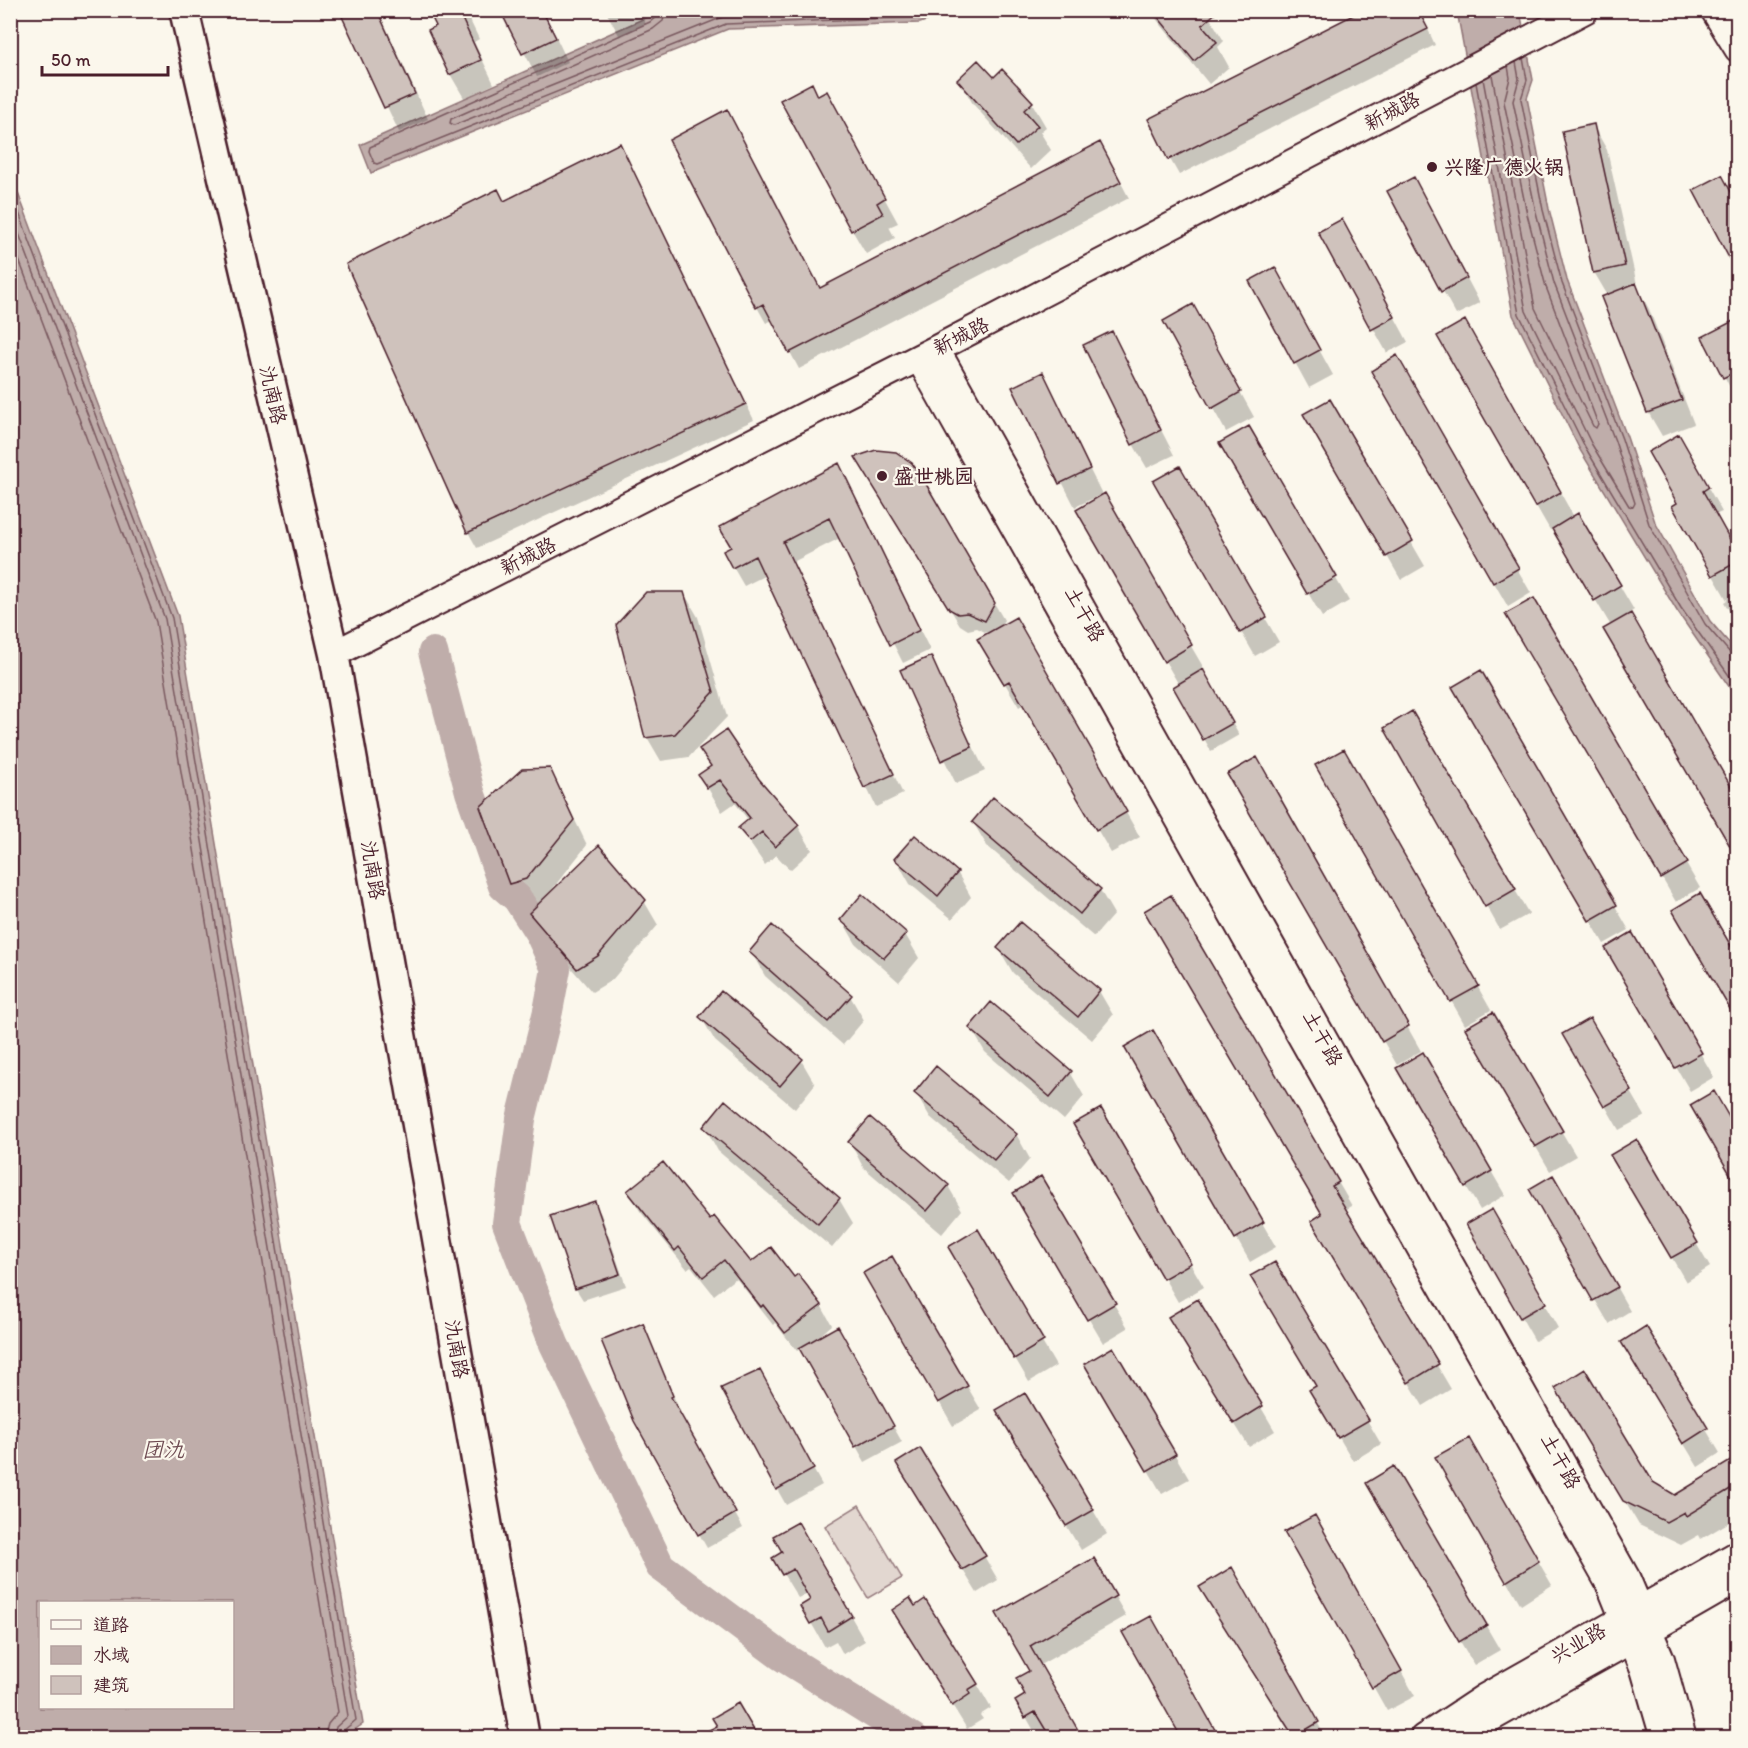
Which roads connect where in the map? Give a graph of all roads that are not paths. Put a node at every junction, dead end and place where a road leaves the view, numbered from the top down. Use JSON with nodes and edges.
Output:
{"nodes":[{"id":1,"x":184,"y":10,"type":"edge"},
{"id":2,"x":1585,"y":10,"type":"edge"},
{"id":3,"x":1714,"y":10,"type":"edge"},
{"id":4,"x":1737,"y":49,"type":"edge"},
{"id":5,"x":928,"y":354,"type":"junction"},
{"id":6,"x":334,"y":654,"type":"junction"},
{"id":7,"x":1737,"y":1554,"type":"edge"},
{"id":8,"x":1737,"y":1579,"type":"edge"},
{"id":9,"x":1637,"y":1624,"type":"junction"},
{"id":10,"x":525,"y":1737,"type":"edge"},
{"id":11,"x":1423,"y":1737,"type":"edge"},
{"id":12,"x":1456,"y":1737,"type":"edge"},
{"id":13,"x":1664,"y":1737,"type":"edge"},
{"id":14,"x":1683,"y":1737,"type":"edge"}],
"edges":[{"from":1,"to":6,"type":"main road","name":"氿南路"},
{"from":2,"to":5,"type":"street","name":"新城路"},
{"from":3,"to":4,"type":"street"},
{"from":5,"to":6,"type":"street","name":"新城路"},
{"from":5,"to":9,"type":"street","name":"土干路"},
{"from":6,"to":10,"type":"main road","name":"氿南路"},
{"from":7,"to":9,"type":"street","name":"兴业路"},
{"from":8,"to":9,"type":"street","name":"兴业路"},
{"from":9,"to":11,"type":"street","name":"兴业路"},
{"from":9,"to":12,"type":"street","name":"兴业路"},
{"from":9,"to":13,"type":"street","name":"土干路"},
{"from":9,"to":14,"type":"street","name":"土干路"}]}
